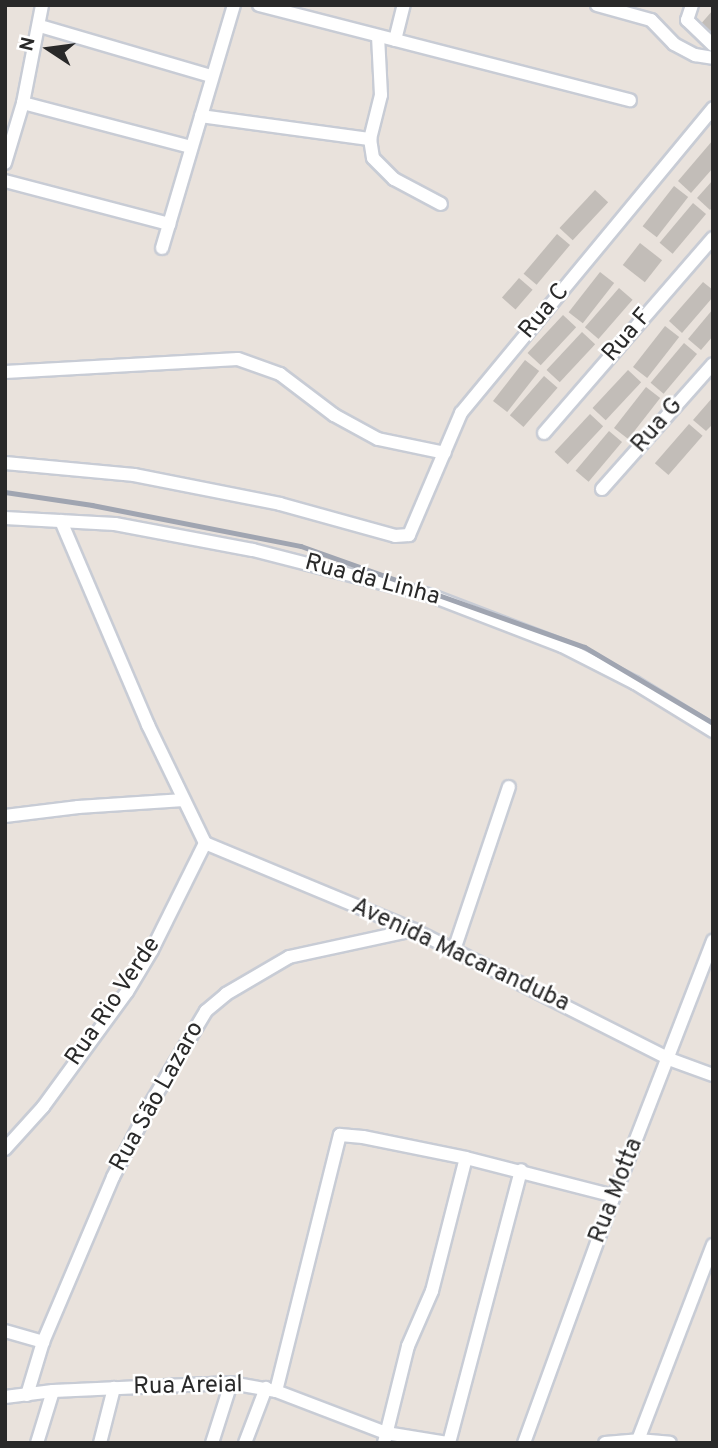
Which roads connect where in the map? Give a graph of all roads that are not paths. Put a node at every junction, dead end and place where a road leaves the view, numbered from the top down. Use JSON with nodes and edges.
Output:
{"nodes":[{"id":1,"x":42,"y":5,"type":"edge"},
{"id":2,"x":234,"y":5,"type":"edge"},
{"id":3,"x":259,"y":5,"type":"edge"},
{"id":4,"x":404,"y":5,"type":"edge"},
{"id":5,"x":597,"y":5,"type":"edge"},
{"id":6,"x":692,"y":5,"type":"edge"},
{"id":7,"x":40,"y":26,"type":"junction"},
{"id":8,"x":378,"y":36,"type":"junction"},
{"id":9,"x":394,"y":40,"type":"junction"},
{"id":10,"x":713,"y":45,"type":"edge"},
{"id":11,"x":713,"y":58,"type":"edge"},
{"id":12,"x":211,"y":76,"type":"junction"},
{"id":13,"x":630,"y":100,"type":"dead end"},
{"id":14,"x":23,"y":103,"type":"junction"},
{"id":15,"x":713,"y":108,"type":"edge"},
{"id":16,"x":201,"y":116,"type":"junction"},
{"id":17,"x":370,"y":139,"type":"junction"},
{"id":18,"x":191,"y":147,"type":"junction"},
{"id":19,"x":5,"y":163,"type":"edge"},
{"id":20,"x":5,"y":181,"type":"edge"},
{"id":21,"x":441,"y":204,"type":"dead end"},
{"id":22,"x":169,"y":224,"type":"junction"},
{"id":23,"x":713,"y":238,"type":"edge"},
{"id":24,"x":162,"y":248,"type":"dead end"},
{"id":25,"x":713,"y":364,"type":"edge"},
{"id":26,"x":5,"y":372,"type":"edge"},
{"id":27,"x":544,"y":433,"type":"dead end"},
{"id":28,"x":445,"y":453,"type":"junction"},
{"id":29,"x":5,"y":463,"type":"edge"},
{"id":30,"x":602,"y":489,"type":"dead end"},
{"id":31,"x":5,"y":518,"type":"edge"},
{"id":32,"x":61,"y":521,"type":"junction"},
{"id":33,"x":713,"y":731,"type":"edge"},
{"id":34,"x":509,"y":787,"type":"dead end"},
{"id":35,"x":184,"y":800,"type":"junction"},
{"id":36,"x":5,"y":816,"type":"edge"},
{"id":37,"x":205,"y":843,"type":"junction"},
{"id":38,"x":414,"y":930,"type":"junction"},
{"id":39,"x":713,"y":941,"type":"edge"},
{"id":40,"x":454,"y":950,"type":"junction"},
{"id":41,"x":669,"y":1059,"type":"junction"},
{"id":42,"x":713,"y":1075,"type":"edge"},
{"id":43,"x":5,"y":1149,"type":"edge"},
{"id":44,"x":466,"y":1158,"type":"junction"},
{"id":45,"x":521,"y":1170,"type":"junction"},
{"id":46,"x":614,"y":1196,"type":"junction"},
{"id":47,"x":713,"y":1245,"type":"edge"},
{"id":48,"x":5,"y":1331,"type":"edge"},
{"id":49,"x":43,"y":1342,"type":"junction"},
{"id":50,"x":231,"y":1383,"type":"junction"},
{"id":51,"x":114,"y":1388,"type":"junction"},
{"id":52,"x":271,"y":1389,"type":"junction"},
{"id":53,"x":53,"y":1391,"type":"junction"},
{"id":54,"x":27,"y":1395,"type":"junction"},
{"id":55,"x":5,"y":1397,"type":"edge"},
{"id":56,"x":385,"y":1438,"type":"edge"},
{"id":57,"x":638,"y":1440,"type":"junction"},
{"id":58,"x":37,"y":1443,"type":"edge"},
{"id":59,"x":100,"y":1443,"type":"edge"},
{"id":60,"x":212,"y":1443,"type":"edge"},
{"id":61,"x":245,"y":1443,"type":"edge"},
{"id":62,"x":438,"y":1443,"type":"edge"},
{"id":63,"x":448,"y":1443,"type":"edge"},
{"id":64,"x":524,"y":1443,"type":"edge"},
{"id":65,"x":605,"y":1443,"type":"edge"},
{"id":66,"x":670,"y":1443,"type":"edge"}],
"edges":[{"from":1,"to":7,"type":"street"},
{"from":2,"to":12,"type":"street"},
{"from":3,"to":8,"type":"street"},
{"from":4,"to":9,"type":"street"},
{"from":5,"to":11,"type":"street"},
{"from":6,"to":10,"type":"street"},
{"from":7,"to":12,"type":"street"},
{"from":7,"to":14,"type":"street"},
{"from":8,"to":9,"type":"street"},
{"from":8,"to":17,"type":"street"},
{"from":9,"to":13,"type":"street"},
{"from":12,"to":16,"type":"street"},
{"from":14,"to":18,"type":"street"},
{"from":14,"to":19,"type":"street"},
{"from":15,"to":28,"type":"street","name":"Rua C"},
{"from":16,"to":17,"type":"street"},
{"from":16,"to":18,"type":"street"},
{"from":17,"to":21,"type":"street"},
{"from":18,"to":22,"type":"street"},
{"from":20,"to":22,"type":"street"},
{"from":22,"to":24,"type":"street"},
{"from":23,"to":27,"type":"street","name":"Rua F"},
{"from":25,"to":30,"type":"street","name":"Rua G"},
{"from":26,"to":28,"type":"street"},
{"from":28,"to":29,"type":"street","name":"Rua C"},
{"from":31,"to":32,"type":"street","name":"Rua da Linha"},
{"from":32,"to":33,"type":"street","name":"Rua da Linha"},
{"from":32,"to":35,"type":"street"},
{"from":34,"to":40,"type":"street"},
{"from":35,"to":36,"type":"street"},
{"from":35,"to":37,"type":"street"},
{"from":37,"to":38,"type":"street","name":"Avenida Macaranduba"},
{"from":37,"to":43,"type":"street","name":"Rua Rio Verde"},
{"from":38,"to":40,"type":"street","name":"Avenida Macaranduba"},
{"from":38,"to":49,"type":"street","name":"Rua São Lazaro"},
{"from":39,"to":41,"type":"street","name":"Rua Motta"},
{"from":40,"to":41,"type":"street","name":"Avenida Macaranduba"},
{"from":41,"to":42,"type":"street","name":"Avenida Macaranduba"},
{"from":41,"to":46,"type":"street","name":"Rua Motta"},
{"from":44,"to":45,"type":"street"},
{"from":44,"to":52,"type":"street"},
{"from":44,"to":56,"type":"street"},
{"from":45,"to":46,"type":"street"},
{"from":45,"to":63,"type":"street"},
{"from":46,"to":64,"type":"street","name":"Rua Motta"},
{"from":47,"to":57,"type":"street"},
{"from":48,"to":49,"type":"street"},
{"from":49,"to":54,"type":"street","name":"Rua São Lazaro"},
{"from":50,"to":51,"type":"street","name":"Rua Areial"},
{"from":50,"to":52,"type":"street","name":"Rua Areial"},
{"from":50,"to":60,"type":"street"},
{"from":51,"to":53,"type":"street","name":"Rua Areial"},
{"from":51,"to":59,"type":"street"},
{"from":52,"to":56,"type":"street","name":"Rua Areial"},
{"from":52,"to":61,"type":"street"},
{"from":53,"to":54,"type":"street","name":"Rua Areial"},
{"from":53,"to":58,"type":"street"},
{"from":54,"to":55,"type":"street","name":"Rua Areial"},
{"from":56,"to":62,"type":"street","name":"Rua Areial"},
{"from":57,"to":65,"type":"street"},
{"from":57,"to":66,"type":"street"},
{"from":62,"to":63,"type":"street","name":"Rua Areial"}]}
